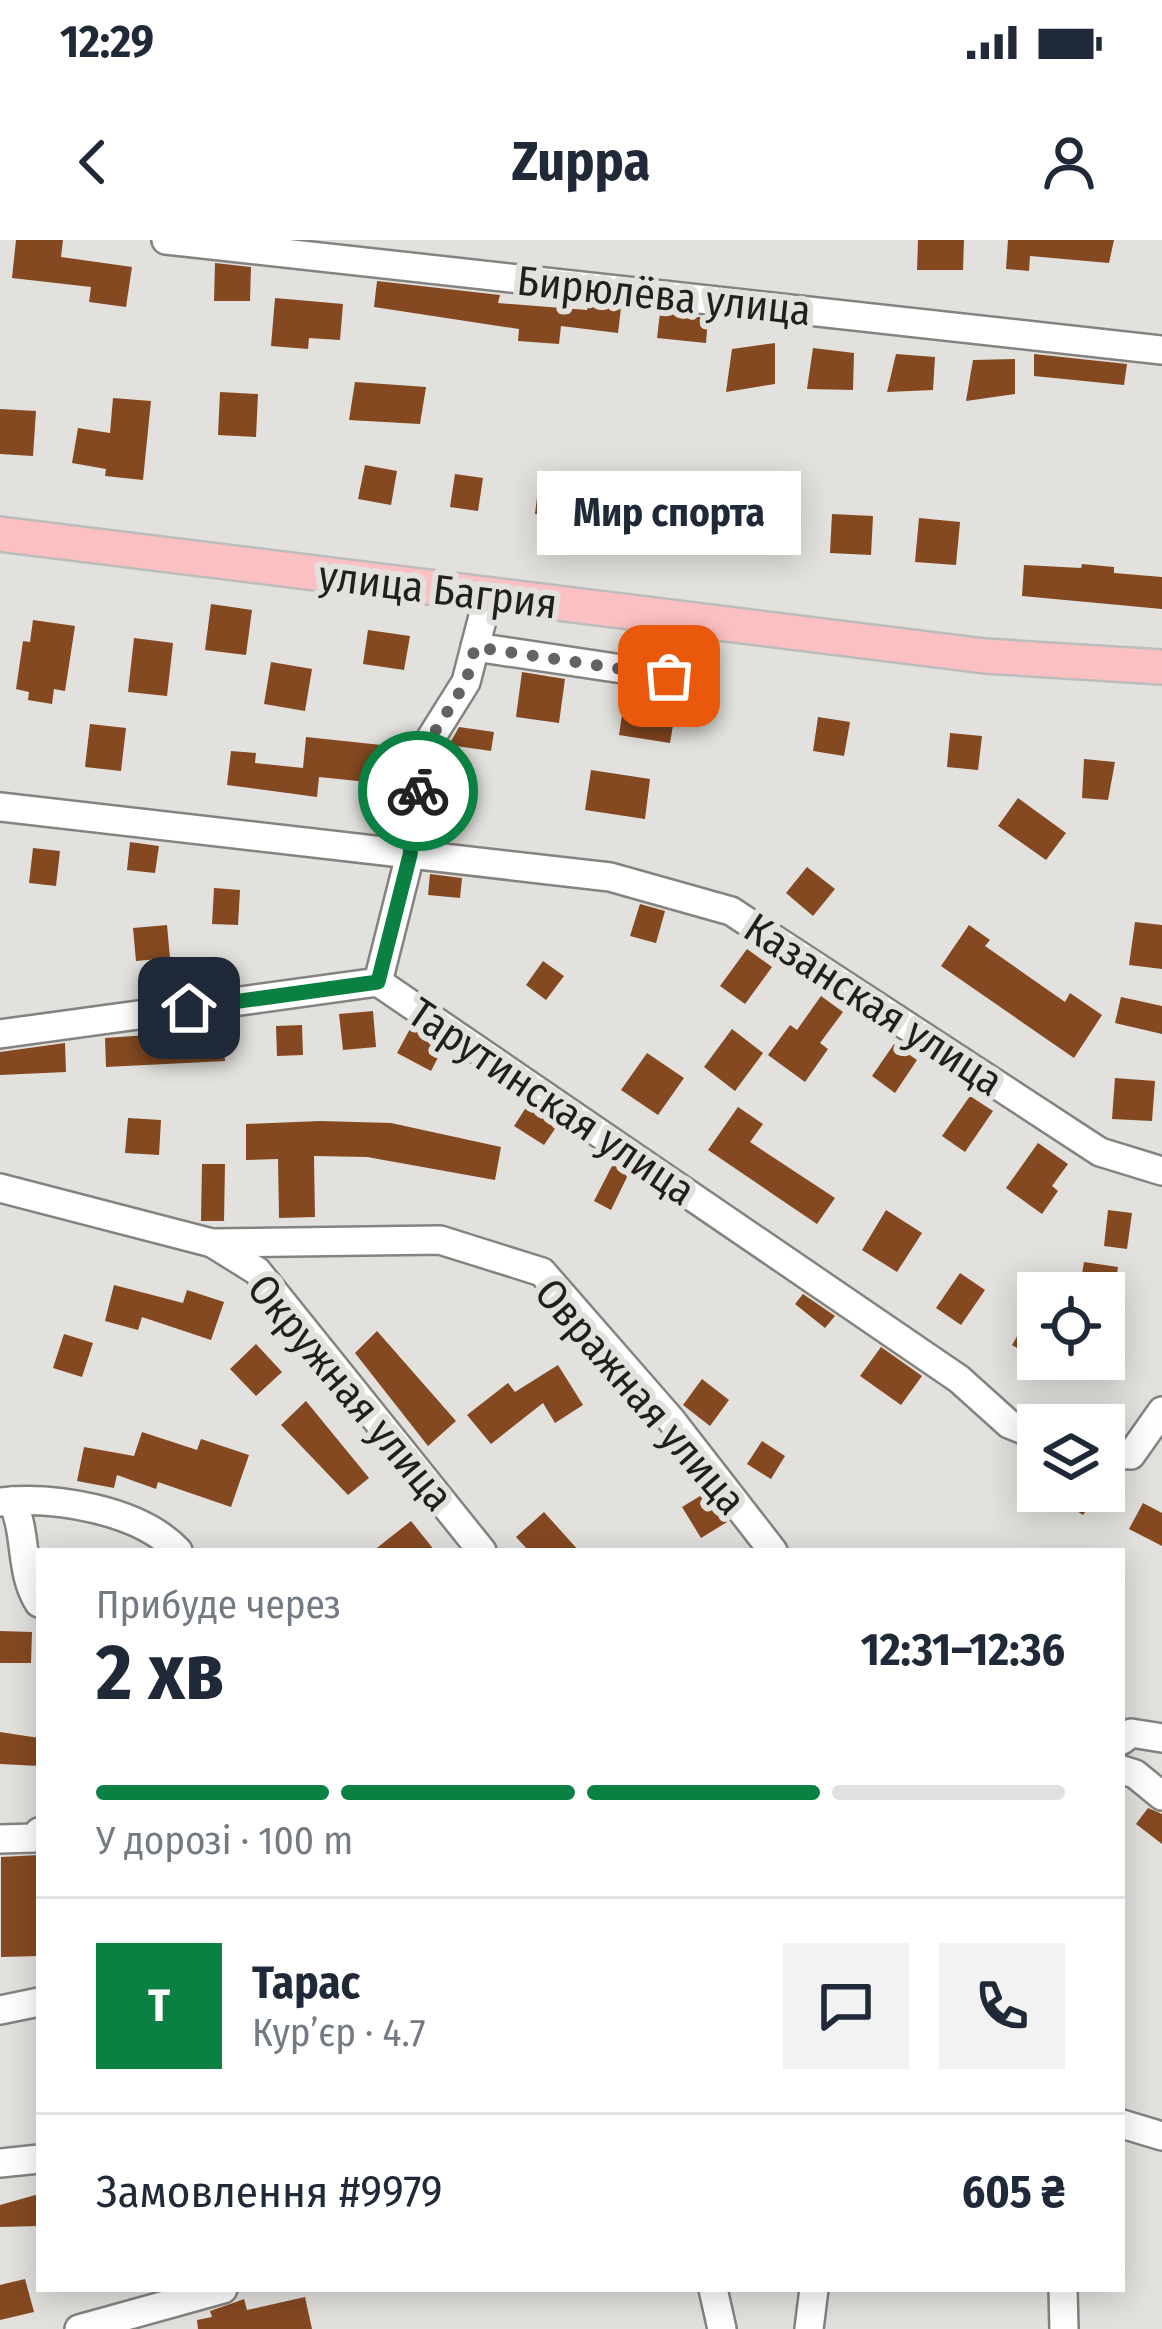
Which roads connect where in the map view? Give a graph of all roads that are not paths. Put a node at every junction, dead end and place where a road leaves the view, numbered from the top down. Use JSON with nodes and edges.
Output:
{"nodes":[{"id":1,"x":166,"y":240,"type":"edge"},
{"id":2,"x":1162,"y":350,"type":"edge"},
{"id":3,"x":0,"y":534,"type":"edge"},
{"id":4,"x":488,"y":596,"type":"junction"},
{"id":5,"x":475,"y":647,"type":"junction"},
{"id":6,"x":1162,"y":668,"type":"edge"},
{"id":7,"x":669,"y":676,"type":"dead end"},
{"id":8,"x":0,"y":807,"type":"edge"},
{"id":9,"x":410,"y":855,"type":"junction"},
{"id":10,"x":378,"y":982,"type":"junction"},
{"id":11,"x":0,"y":1034,"type":"edge"},
{"id":12,"x":1162,"y":1171,"type":"edge"},
{"id":13,"x":0,"y":1188,"type":"edge"},
{"id":14,"x":212,"y":1243,"type":"junction"},
{"id":15,"x":1162,"y":1411,"type":"edge"},
{"id":16,"x":1017,"y":1427,"type":"edge"},
{"id":17,"x":1125,"y":1447,"type":"edge"},
{"id":18,"x":6,"y":1502,"type":"edge"},
{"id":19,"x":175,"y":1548,"type":"edge"},
{"id":20,"x":480,"y":1548,"type":"edge"},
{"id":21,"x":771,"y":1548,"type":"edge"},
{"id":22,"x":36,"y":1598,"type":"edge"},
{"id":23,"x":1125,"y":1738,"type":"edge"},
{"id":24,"x":1162,"y":1738,"type":"edge"},
{"id":25,"x":1125,"y":1771,"type":"edge"},
{"id":26,"x":1162,"y":1796,"type":"edge"},
{"id":27,"x":36,"y":1836,"type":"edge"},
{"id":28,"x":0,"y":1839,"type":"edge"},
{"id":29,"x":36,"y":2003,"type":"edge"},
{"id":30,"x":0,"y":2010,"type":"edge"},
{"id":31,"x":1125,"y":2125,"type":"edge"},
{"id":32,"x":1162,"y":2136,"type":"edge"},
{"id":33,"x":36,"y":2159,"type":"edge"},
{"id":34,"x":0,"y":2163,"type":"edge"},
{"id":35,"x":212,"y":2292,"type":"edge"},
{"id":36,"x":714,"y":2292,"type":"edge"},
{"id":37,"x":814,"y":2292,"type":"edge"},
{"id":38,"x":1063,"y":2292,"type":"edge"},
{"id":39,"x":79,"y":2329,"type":"edge"},
{"id":40,"x":722,"y":2329,"type":"edge"},
{"id":41,"x":809,"y":2329,"type":"edge"},
{"id":42,"x":1064,"y":2329,"type":"edge"}],
"edges":[{"from":1,"to":2,"type":"street","name":"Бирюлёва улица"},
{"from":3,"to":4,"type":"main road","name":"улица Багрия"},
{"from":4,"to":5,"type":"street"},
{"from":4,"to":6,"type":"main road","name":"улица Багрия"},
{"from":5,"to":7,"type":"street"},
{"from":5,"to":9,"type":"street"},
{"from":8,"to":9,"type":"street","name":"Казанская улица"},
{"from":9,"to":10,"type":"street"},
{"from":9,"to":12,"type":"street","name":"Казанская улица"},
{"from":10,"to":11,"type":"street","name":"Тарутинская улица"},
{"from":10,"to":16,"type":"street","name":"Тарутинская улица"},
{"from":13,"to":14,"type":"street"},
{"from":14,"to":20,"type":"street","name":"Окружная улица"},
{"from":14,"to":21,"type":"street","name":"Овражная улица"},
{"from":15,"to":17,"type":"street"},
{"from":18,"to":19,"type":"street"},
{"from":18,"to":22,"type":"street"},
{"from":23,"to":24,"type":"street"},
{"from":25,"to":26,"type":"street"},
{"from":27,"to":28,"type":"street"},
{"from":29,"to":30,"type":"street"},
{"from":31,"to":32,"type":"street"},
{"from":33,"to":34,"type":"street"},
{"from":35,"to":39,"type":"street"},
{"from":36,"to":40,"type":"street"},
{"from":37,"to":41,"type":"street"},
{"from":38,"to":42,"type":"street"}]}
